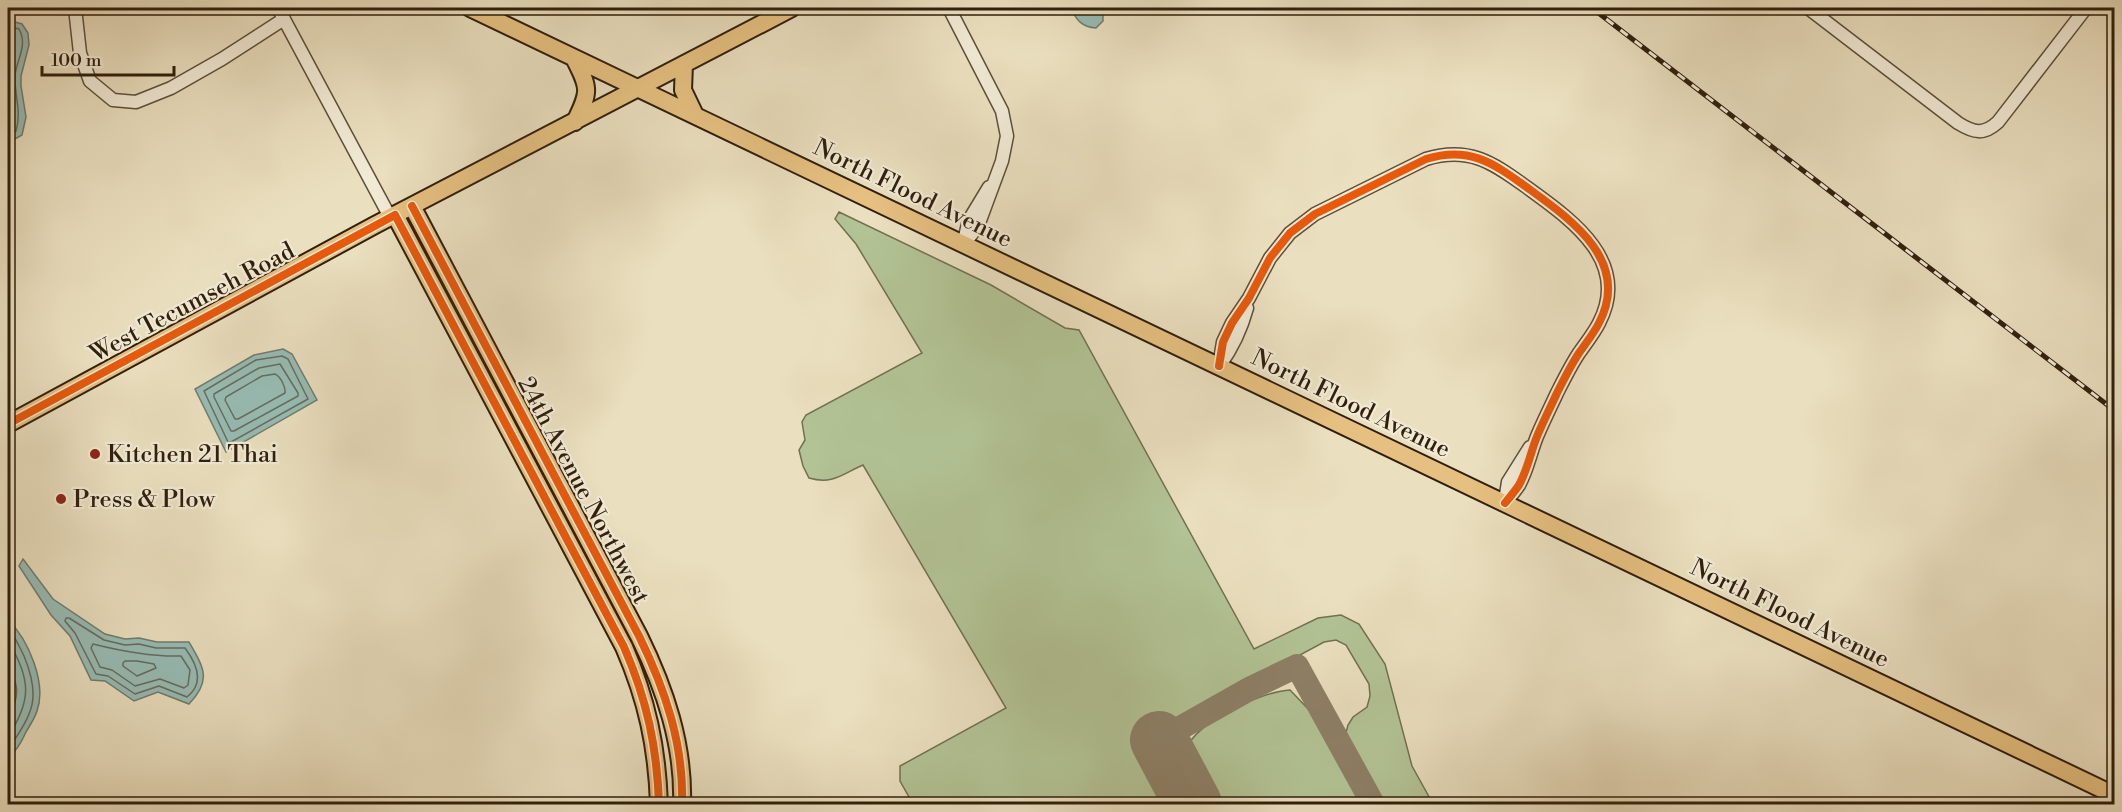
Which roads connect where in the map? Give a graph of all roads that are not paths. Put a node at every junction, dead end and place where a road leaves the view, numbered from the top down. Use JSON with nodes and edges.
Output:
{"nodes":[{"id":1,"x":75,"y":8,"type":"edge"},
{"id":2,"x":278,"y":8,"type":"edge"},
{"id":3,"x":470,"y":8,"type":"edge"},
{"id":4,"x":792,"y":8,"type":"edge"},
{"id":5,"x":949,"y":8,"type":"edge"},
{"id":6,"x":1808,"y":8,"type":"edge"},
{"id":7,"x":2086,"y":8,"type":"edge"},
{"id":8,"x":284,"y":19,"type":"junction"},
{"id":9,"x":574,"y":58,"type":"junction"},
{"id":10,"x":684,"y":63,"type":"junction"},
{"id":11,"x":638,"y":88,"type":"junction"},
{"id":12,"x":695,"y":115,"type":"junction"},
{"id":13,"x":575,"y":122,"type":"junction"},
{"id":14,"x":412,"y":206,"type":"junction"},
{"id":15,"x":392,"y":216,"type":"junction"},
{"id":16,"x":964,"y":244,"type":"junction"},
{"id":17,"x":1219,"y":366,"type":"junction"},
{"id":18,"x":8,"y":424,"type":"edge"},
{"id":19,"x":1505,"y":503,"type":"junction"},
{"id":20,"x":2115,"y":795,"type":"edge"},
{"id":21,"x":659,"y":804,"type":"edge"},
{"id":22,"x":682,"y":804,"type":"edge"}],
"edges":[{"from":1,"to":8,"type":"street"},
{"from":2,"to":8,"type":"street","name":"24th Avenue Northwest"},
{"from":3,"to":9,"type":"main road","name":"North Flood Avenue"},
{"from":4,"to":10,"type":"main road","name":"West Tecumseh Road"},
{"from":5,"to":16,"type":"street"},
{"from":6,"to":7,"type":"street"},
{"from":8,"to":15,"type":"street","name":"24th Avenue Northwest"},
{"from":9,"to":11,"type":"main road","name":"North Flood Avenue"},
{"from":9,"to":13,"type":"main road"},
{"from":10,"to":11,"type":"main road","name":"West Tecumseh Road"},
{"from":10,"to":12,"type":"main road"},
{"from":11,"to":12,"type":"main road","name":"North Flood Avenue"},
{"from":11,"to":13,"type":"main road","name":"West Tecumseh Road"},
{"from":12,"to":16,"type":"main road","name":"North Flood Avenue"},
{"from":13,"to":14,"type":"main road","name":"West Tecumseh Road"},
{"from":14,"to":15,"type":"main road","name":"West Tecumseh Road"},
{"from":14,"to":22,"type":"main road","name":"24th Avenue Northwest"},
{"from":15,"to":18,"type":"main road","name":"West Tecumseh Road"},
{"from":15,"to":21,"type":"main road","name":"24th Avenue Northwest"},
{"from":16,"to":17,"type":"main road","name":"North Flood Avenue"},
{"from":17,"to":19,"type":"main road","name":"North Flood Avenue"},
{"from":17,"to":19,"type":"street"},
{"from":19,"to":20,"type":"main road","name":"North Flood Avenue"}]}
